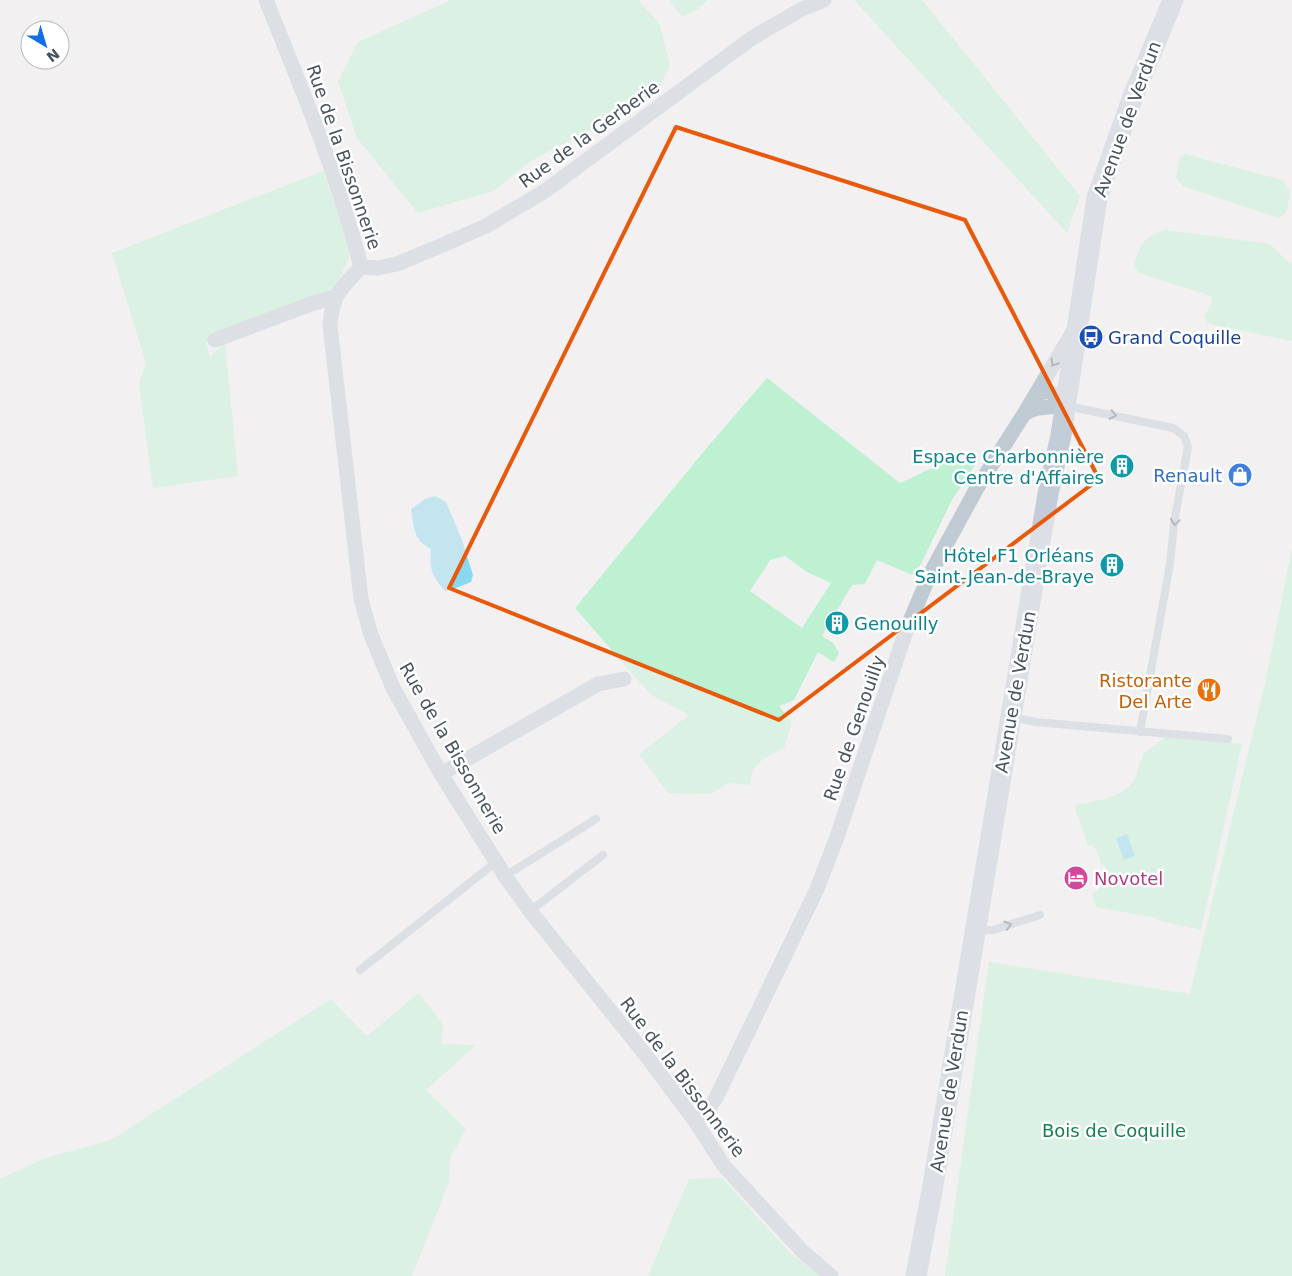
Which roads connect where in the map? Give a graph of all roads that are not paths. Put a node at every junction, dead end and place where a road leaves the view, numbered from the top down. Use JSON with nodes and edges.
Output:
{"nodes":[{"id":1,"x":266,"y":0,"type":"edge"},
{"id":2,"x":824,"y":0,"type":"edge"},
{"id":3,"x":1172,"y":0,"type":"edge"},
{"id":4,"x":361,"y":267,"type":"junction"},
{"id":5,"x":335,"y":298,"type":"junction"},
{"id":6,"x":1076,"y":326,"type":"junction"},
{"id":7,"x":215,"y":340,"type":"dead end"},
{"id":8,"x":1032,"y":400,"type":"junction"},
{"id":9,"x":1065,"y":405,"type":"junction"},
{"id":10,"x":1024,"y":414,"type":"junction"},
{"id":11,"x":624,"y":679,"type":"dead end"},
{"id":12,"x":1012,"y":717,"type":"junction"},
{"id":13,"x":1140,"y":732,"type":"junction"},
{"id":14,"x":1228,"y":739,"type":"dead end"},
{"id":15,"x":442,"y":774,"type":"junction"},
{"id":16,"x":596,"y":819,"type":"dead end"},
{"id":17,"x":602,"y":855,"type":"dead end"},
{"id":18,"x":496,"y":862,"type":"junction"},
{"id":19,"x":505,"y":876,"type":"junction"},
{"id":20,"x":530,"y":911,"type":"junction"},
{"id":21,"x":1040,"y":915,"type":"dead end"},
{"id":22,"x":975,"y":931,"type":"junction"},
{"id":23,"x":360,"y":970,"type":"dead end"},
{"id":24,"x":695,"y":1121,"type":"junction"},
{"id":25,"x":831,"y":1276,"type":"edge"},
{"id":26,"x":916,"y":1276,"type":"edge"}],
"edges":[{"from":1,"to":4,"type":"street","name":"Rue de la Bissonnerie"},
{"from":2,"to":4,"type":"street","name":"Rue de la Gerberie"},
{"from":3,"to":6,"type":"main road","name":"Avenue de Verdun"},
{"from":4,"to":5,"type":"street","name":"Rue de la Bissonnerie"},
{"from":5,"to":7,"type":"street"},
{"from":5,"to":15,"type":"street","name":"Rue de la Bissonnerie"},
{"from":6,"to":8,"type":"street","name":"Rue de Genouilly","one_way":true},
{"from":6,"to":9,"type":"main road","name":"Avenue de Verdun"},
{"from":8,"to":9,"type":"street"},
{"from":8,"to":10,"type":"street","name":"Rue de Genouilly"},
{"from":9,"to":10,"type":"street"},
{"from":9,"to":12,"type":"main road","name":"Avenue de Verdun"},
{"from":9,"to":13,"type":"lane","one_way":true},
{"from":10,"to":24,"type":"street","name":"Rue de Genouilly"},
{"from":11,"to":15,"type":"street"},
{"from":12,"to":13,"type":"lane"},
{"from":12,"to":22,"type":"main road","name":"Avenue de Verdun"},
{"from":13,"to":14,"type":"lane"},
{"from":15,"to":18,"type":"street","name":"Rue de la Bissonnerie"},
{"from":16,"to":19,"type":"lane"},
{"from":17,"to":20,"type":"lane"},
{"from":18,"to":19,"type":"street","name":"Rue de la Bissonnerie"},
{"from":18,"to":23,"type":"lane"},
{"from":19,"to":20,"type":"street","name":"Rue de la Bissonnerie"},
{"from":20,"to":24,"type":"street","name":"Rue de la Bissonnerie"},
{"from":22,"to":21,"type":"lane","one_way":true},
{"from":22,"to":26,"type":"main road","name":"Avenue de Verdun"},
{"from":24,"to":25,"type":"street","name":"Rue de la Bissonnerie"}]}
